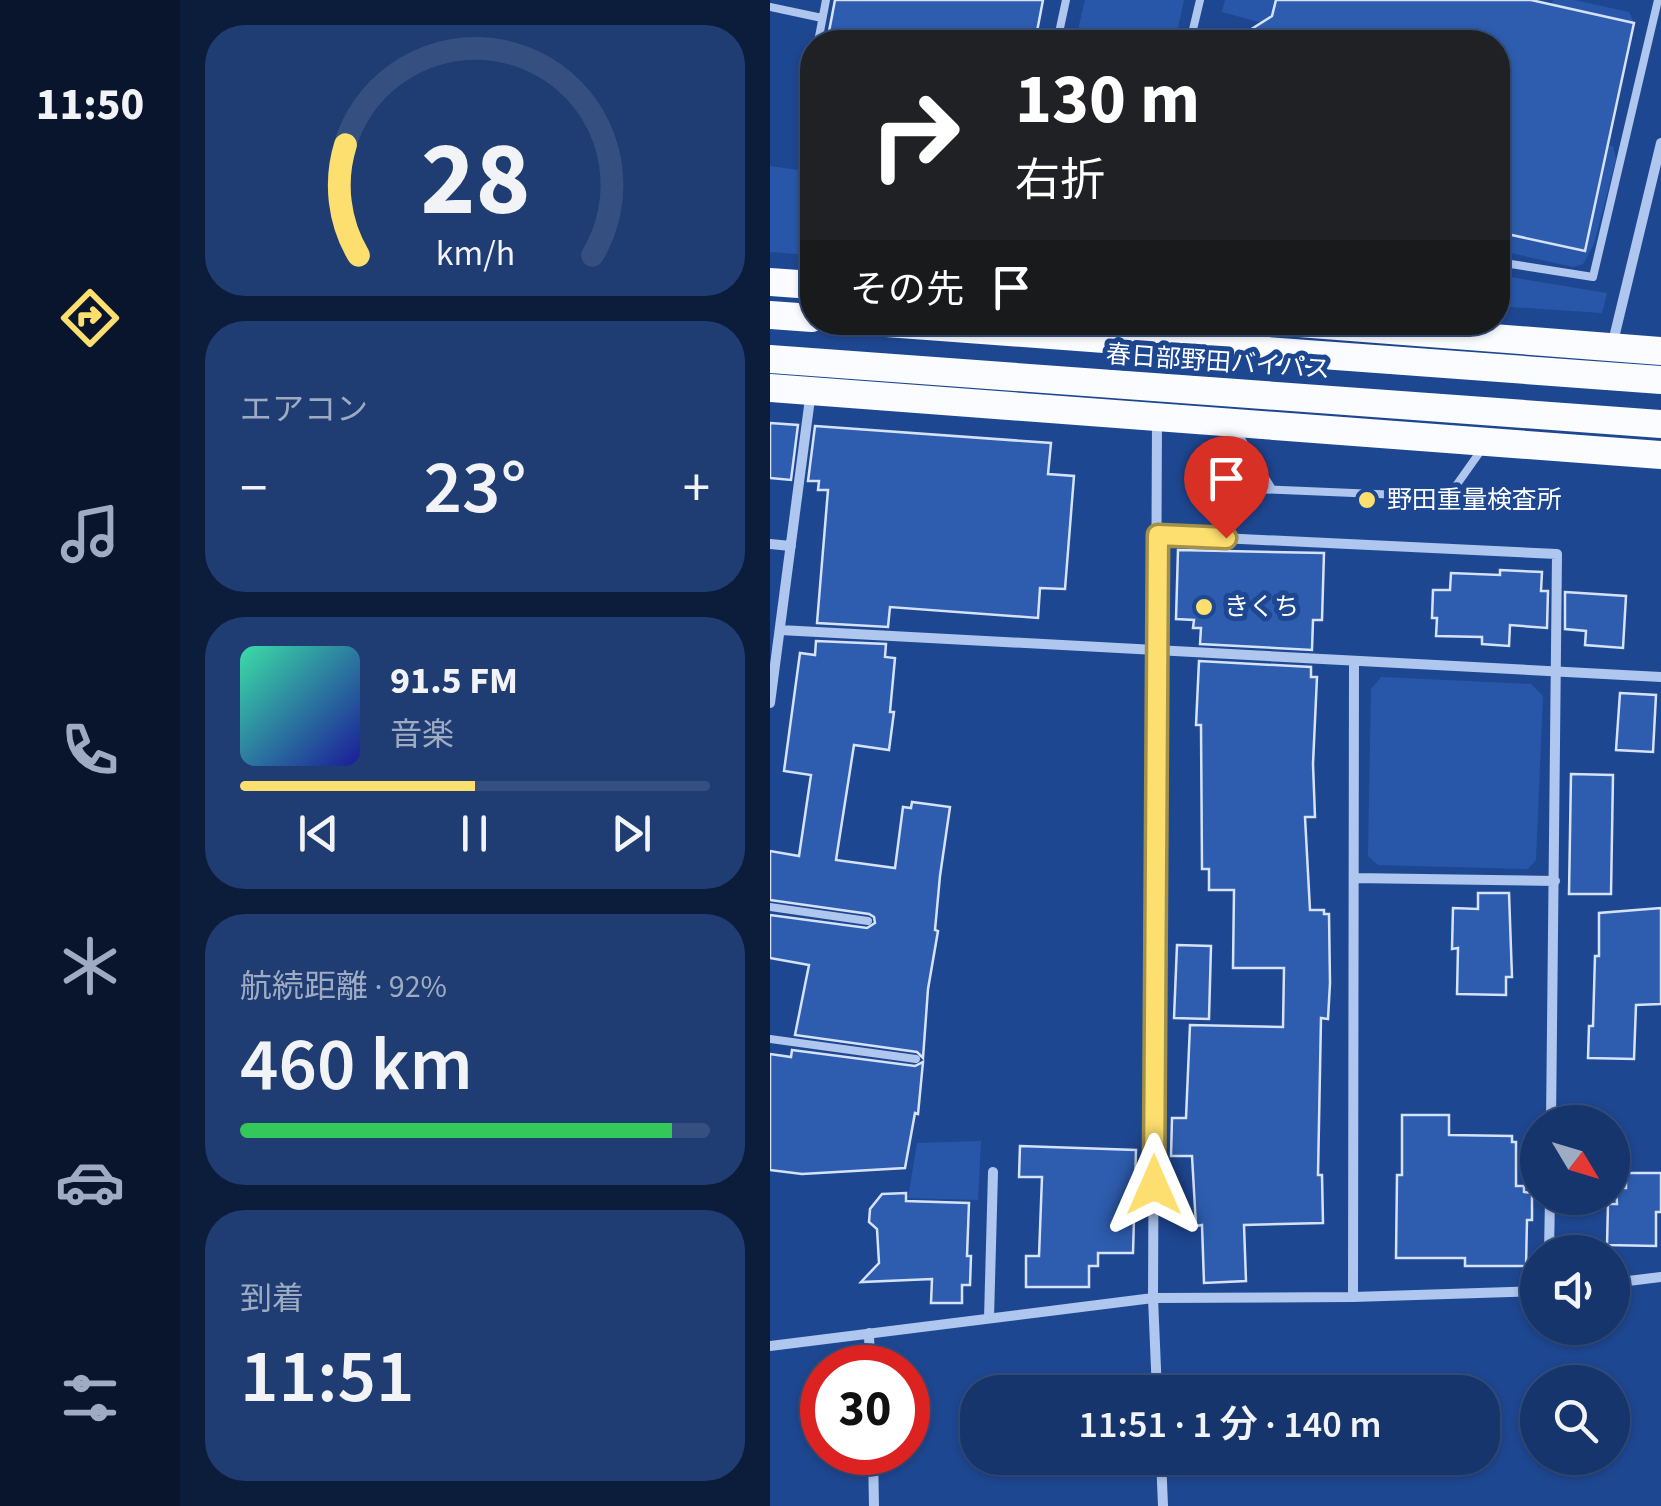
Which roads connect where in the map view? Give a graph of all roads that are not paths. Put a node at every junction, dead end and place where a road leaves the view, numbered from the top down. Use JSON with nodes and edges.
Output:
{"nodes":[{"id":1,"x":826,"y":0,"type":"edge"},
{"id":2,"x":1066,"y":0,"type":"edge"},
{"id":3,"x":1200,"y":0,"type":"edge"},
{"id":4,"x":1658,"y":1,"type":"edge"},
{"id":5,"x":770,"y":7,"type":"edge"},
{"id":6,"x":822,"y":18,"type":"junction"},
{"id":7,"x":820,"y":30,"type":"edge"},
{"id":8,"x":1060,"y":30,"type":"edge"},
{"id":9,"x":1193,"y":30,"type":"edge"},
{"id":10,"x":1661,"y":143,"type":"edge"},
{"id":11,"x":1510,"y":264,"type":"edge"},
{"id":12,"x":770,"y":282,"type":"edge"},
{"id":13,"x":800,"y":285,"type":"edge"},
{"id":14,"x":770,"y":315,"type":"edge"},
{"id":15,"x":800,"y":317,"type":"edge"},
{"id":16,"x":1050,"y":335,"type":"edge"},
{"id":17,"x":1449,"y":335,"type":"edge"},
{"id":18,"x":1612,"y":348,"type":"junction"},
{"id":19,"x":1661,"y":351,"type":"edge"},
{"id":20,"x":770,"y":359,"type":"edge"},
{"id":21,"x":1661,"y":380,"type":"edge"},
{"id":22,"x":770,"y":388,"type":"edge"},
{"id":23,"x":811,"y":391,"type":"junction"},
{"id":24,"x":1156,"y":419,"type":"junction"},
{"id":25,"x":1232,"y":424,"type":"junction"},
{"id":26,"x":1661,"y":424,"type":"edge"},
{"id":27,"x":1488,"y":442,"type":"junction"},
{"id":28,"x":1661,"y":456,"type":"edge"},
{"id":29,"x":1207,"y":487,"type":"dead end"},
{"id":30,"x":1272,"y":489,"type":"junction"},
{"id":31,"x":1158,"y":535,"type":"junction"},
{"id":32,"x":770,"y":544,"type":"edge"},
{"id":33,"x":791,"y":546,"type":"junction"},
{"id":34,"x":780,"y":630,"type":"junction"},
{"id":35,"x":1158,"y":650,"type":"junction"},
{"id":36,"x":1354,"y":661,"type":"junction"},
{"id":37,"x":1558,"y":670,"type":"junction"},
{"id":38,"x":1661,"y":676,"type":"edge"},
{"id":39,"x":770,"y":703,"type":"edge"},
{"id":40,"x":1354,"y":878,"type":"junction"},
{"id":41,"x":1554,"y":881,"type":"junction"},
{"id":42,"x":770,"y":907,"type":"edge"},
{"id":43,"x":868,"y":921,"type":"dead end"},
{"id":44,"x":770,"y":1039,"type":"edge"},
{"id":45,"x":916,"y":1060,"type":"dead end"},
{"id":46,"x":1551,"y":1105,"type":"edge"},
{"id":47,"x":993,"y":1172,"type":"dead end"},
{"id":48,"x":1661,"y":1277,"type":"edge"},
{"id":49,"x":1630,"y":1281,"type":"edge"},
{"id":50,"x":1520,"y":1292,"type":"edge"},
{"id":51,"x":1353,"y":1297,"type":"junction"},
{"id":52,"x":1153,"y":1298,"type":"junction"},
{"id":53,"x":989,"y":1318,"type":"junction"},
{"id":54,"x":869,"y":1333,"type":"junction"},
{"id":55,"x":869,"y":1345,"type":"edge"},
{"id":56,"x":770,"y":1346,"type":"edge"},
{"id":57,"x":1157,"y":1375,"type":"edge"},
{"id":58,"x":873,"y":1475,"type":"edge"},
{"id":59,"x":1161,"y":1475,"type":"edge"},
{"id":60,"x":874,"y":1506,"type":"edge"},
{"id":61,"x":1163,"y":1506,"type":"edge"}],
"edges":[{"from":1,"to":6,"type":"lane"},
{"from":2,"to":8,"type":"lane"},
{"from":3,"to":9,"type":"lane"},
{"from":4,"to":11,"type":"lane"},
{"from":5,"to":6,"type":"lane"},
{"from":6,"to":7,"type":"lane"},
{"from":10,"to":18,"type":"street"},
{"from":12,"to":13,"type":"highway"},
{"from":14,"to":15,"type":"highway"},
{"from":16,"to":21,"type":"highway","name":"春日部野田バイパス"},
{"from":17,"to":18,"type":"highway"},
{"from":18,"to":19,"type":"highway"},
{"from":20,"to":26,"type":"highway","name":"春日部野田バイパス"},
{"from":22,"to":23,"type":"highway"},
{"from":23,"to":24,"type":"highway"},
{"from":23,"to":33,"type":"street"},
{"from":24,"to":25,"type":"highway"},
{"from":24,"to":31,"type":"street"},
{"from":25,"to":27,"type":"highway"},
{"from":25,"to":30,"type":"lane"},
{"from":27,"to":28,"type":"highway"},
{"from":27,"to":30,"type":"lane"},
{"from":29,"to":30,"type":"lane"},
{"from":31,"to":35,"type":"street"},
{"from":31,"to":37,"type":"street"},
{"from":32,"to":33,"type":"street"},
{"from":33,"to":34,"type":"street"},
{"from":34,"to":35,"type":"street"},
{"from":34,"to":39,"type":"street"},
{"from":35,"to":36,"type":"street"},
{"from":35,"to":52,"type":"street"},
{"from":36,"to":37,"type":"street"},
{"from":36,"to":40,"type":"street"},
{"from":37,"to":38,"type":"street"},
{"from":37,"to":41,"type":"street"},
{"from":40,"to":41,"type":"street"},
{"from":40,"to":51,"type":"street"},
{"from":41,"to":46,"type":"street"},
{"from":42,"to":43,"type":"lane"},
{"from":44,"to":45,"type":"lane"},
{"from":47,"to":53,"type":"street"},
{"from":48,"to":49,"type":"street"},
{"from":50,"to":51,"type":"street"},
{"from":51,"to":52,"type":"street"},
{"from":52,"to":53,"type":"street"},
{"from":52,"to":57,"type":"street"},
{"from":53,"to":54,"type":"street"},
{"from":54,"to":55,"type":"street"},
{"from":54,"to":56,"type":"street"},
{"from":58,"to":60,"type":"street"},
{"from":59,"to":61,"type":"street"}]}
